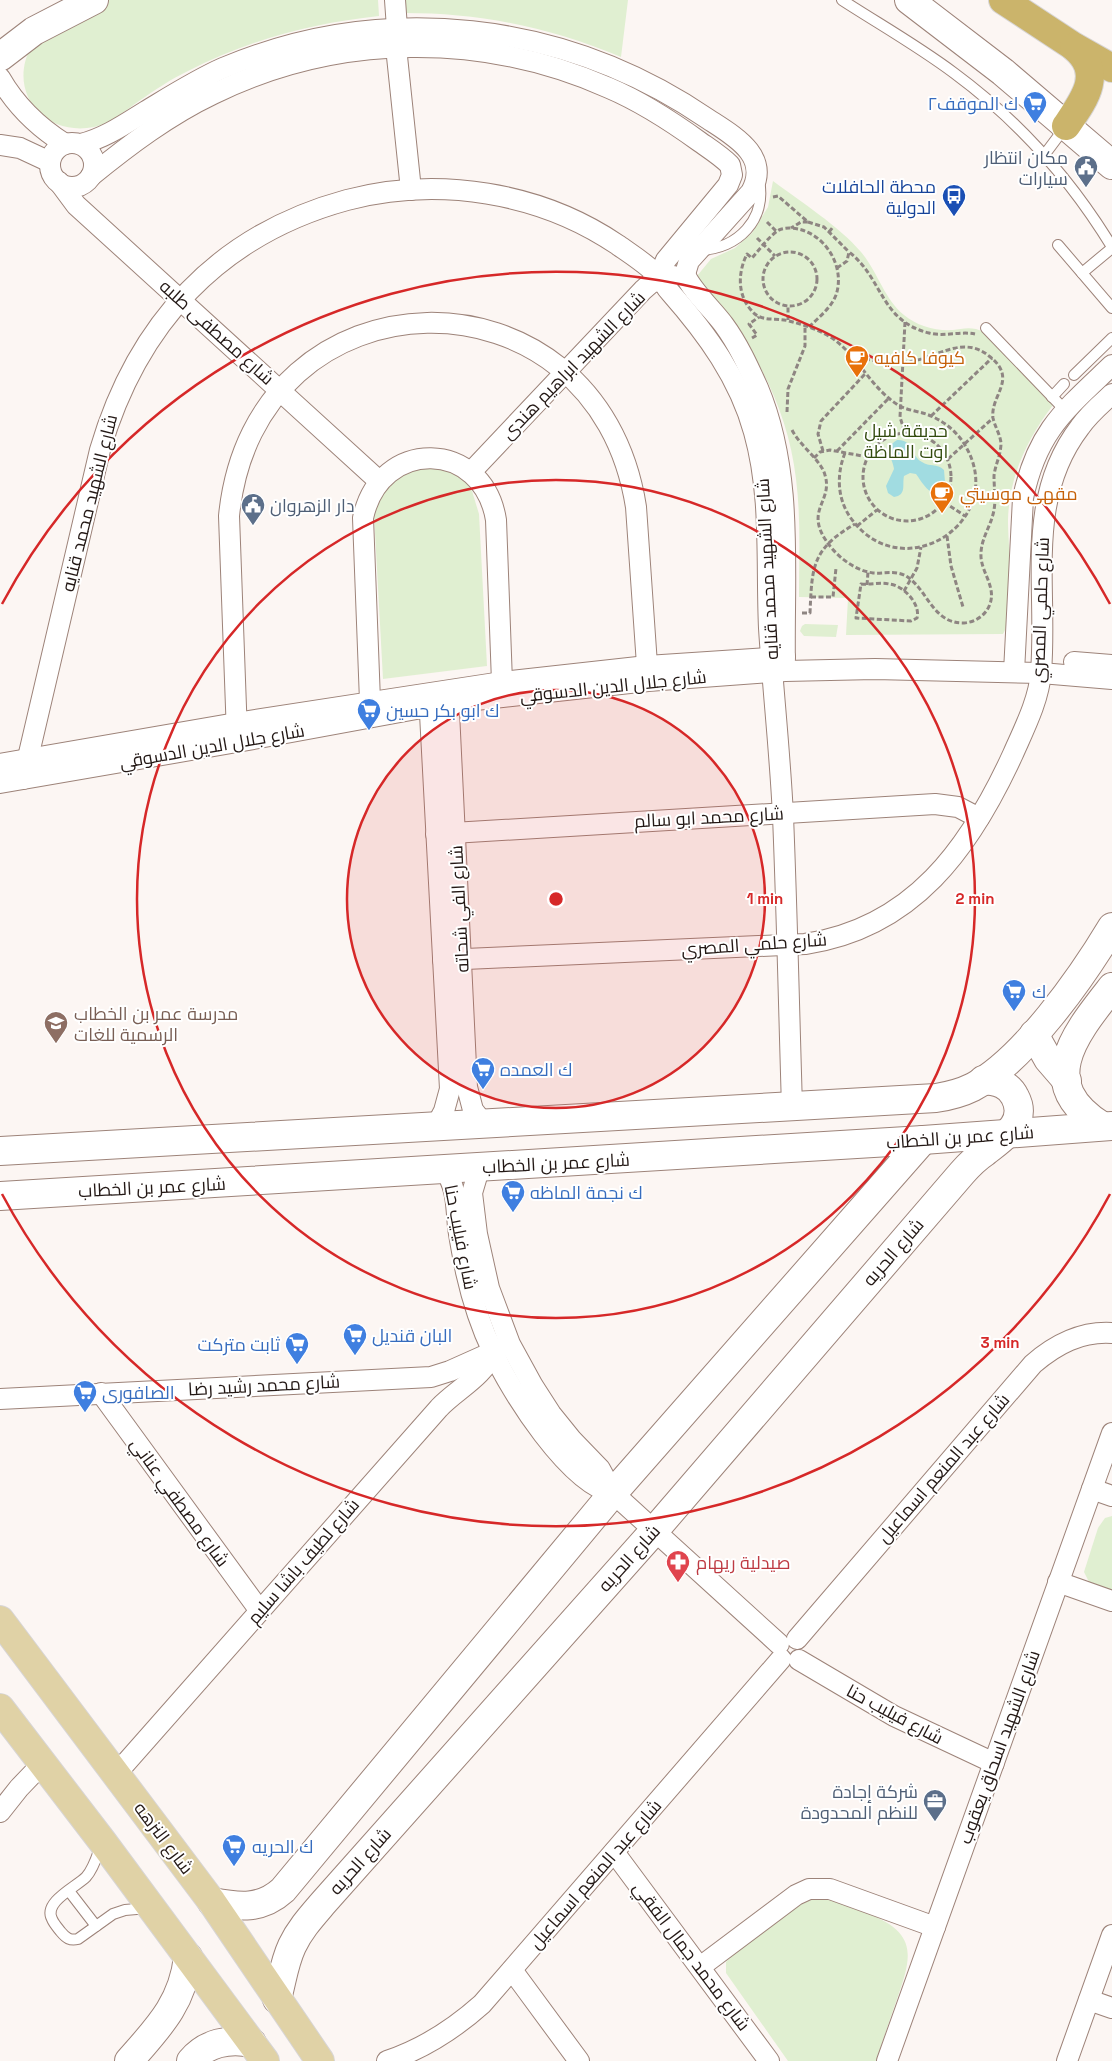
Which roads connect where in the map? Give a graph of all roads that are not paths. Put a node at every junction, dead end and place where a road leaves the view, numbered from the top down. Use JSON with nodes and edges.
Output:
{"nodes":[{"id":1,"x":94,"y":0,"type":"edge"},
{"id":2,"x":395,"y":0,"type":"edge"},
{"id":3,"x":842,"y":0,"type":"edge"},
{"id":4,"x":909,"y":0,"type":"edge"},
{"id":5,"x":1003,"y":0,"type":"edge"},
{"id":6,"x":397,"y":38,"type":"junction"},
{"id":7,"x":1073,"y":46,"type":"junction"},
{"id":8,"x":0,"y":57,"type":"edge"},
{"id":9,"x":1112,"y":68,"type":"edge"},
{"id":10,"x":0,"y":78,"type":"edge"},
{"id":11,"x":1066,"y":126,"type":"junction"},
{"id":12,"x":73,"y":144,"type":"junction"},
{"id":13,"x":0,"y":145,"type":"edge"},
{"id":14,"x":1045,"y":154,"type":"junction"},
{"id":15,"x":50,"y":162,"type":"junction"},
{"id":16,"x":1112,"y":165,"type":"edge"},
{"id":17,"x":756,"y":168,"type":"junction"},
{"id":18,"x":732,"y":170,"type":"junction"},
{"id":19,"x":91,"y":176,"type":"junction"},
{"id":20,"x":58,"y":182,"type":"junction"},
{"id":21,"x":1112,"y":186,"type":"edge"},
{"id":22,"x":411,"y":190,"type":"junction"},
{"id":23,"x":1058,"y":245,"type":"dead end"},
{"id":24,"x":1112,"y":248,"type":"edge"},
{"id":25,"x":699,"y":250,"type":"junction"},
{"id":26,"x":1082,"y":273,"type":"junction"},
{"id":27,"x":685,"y":274,"type":"junction"},
{"id":28,"x":661,"y":279,"type":"junction"},
{"id":29,"x":180,"y":299,"type":"junction"},
{"id":30,"x":1112,"y":308,"type":"edge"},
{"id":31,"x":983,"y":332,"type":"road end"},
{"id":32,"x":1112,"y":338,"type":"edge"},
{"id":33,"x":1112,"y":365,"type":"edge"},
{"id":34,"x":566,"y":372,"type":"junction"},
{"id":35,"x":1074,"y":375,"type":"dead end"},
{"id":36,"x":1064,"y":384,"type":"dead end"},
{"id":37,"x":280,"y":389,"type":"junction"},
{"id":38,"x":1112,"y":394,"type":"edge"},
{"id":39,"x":1058,"y":403,"type":"junction"},
{"id":40,"x":471,"y":472,"type":"junction"},
{"id":41,"x":379,"y":480,"type":"junction"},
{"id":42,"x":778,"y":664,"type":"junction"},
{"id":43,"x":1112,"y":664,"type":"edge"},
{"id":44,"x":1014,"y":665,"type":"junction"},
{"id":45,"x":1041,"y":667,"type":"junction"},
{"id":46,"x":647,"y":673,"type":"junction"},
{"id":47,"x":1112,"y":679,"type":"edge"},
{"id":48,"x":502,"y":682,"type":"junction"},
{"id":49,"x":439,"y":698,"type":"junction"},
{"id":50,"x":370,"y":701,"type":"junction"},
{"id":51,"x":237,"y":733,"type":"junction"},
{"id":52,"x":0,"y":764,"type":"edge"},
{"id":53,"x":25,"y":769,"type":"junction"},
{"id":54,"x":0,"y":783,"type":"edge"},
{"id":55,"x":783,"y":813,"type":"junction"},
{"id":56,"x":979,"y":818,"type":"junction"},
{"id":57,"x":445,"y":833,"type":"junction"},
{"id":58,"x":1112,"y":927,"type":"edge"},
{"id":59,"x":787,"y":944,"type":"junction"},
{"id":60,"x":452,"y":959,"type":"junction"},
{"id":61,"x":1112,"y":986,"type":"edge"},
{"id":62,"x":1034,"y":1034,"type":"junction"},
{"id":63,"x":983,"y":1080,"type":"junction"},
{"id":64,"x":1066,"y":1081,"type":"junction"},
{"id":65,"x":792,"y":1107,"type":"junction"},
{"id":66,"x":484,"y":1124,"type":"junction"},
{"id":67,"x":436,"y":1126,"type":"junction"},
{"id":68,"x":1107,"y":1126,"type":"edge"},
{"id":69,"x":1007,"y":1134,"type":"junction"},
{"id":70,"x":923,"y":1140,"type":"junction"},
{"id":71,"x":0,"y":1151,"type":"edge"},
{"id":72,"x":483,"y":1167,"type":"junction"},
{"id":73,"x":444,"y":1169,"type":"junction"},
{"id":74,"x":0,"y":1196,"type":"edge"},
{"id":75,"x":1112,"y":1333,"type":"edge"},
{"id":76,"x":501,"y":1348,"type":"junction"},
{"id":77,"x":431,"y":1377,"type":"junction"},
{"id":78,"x":101,"y":1393,"type":"junction"},
{"id":79,"x":0,"y":1399,"type":"edge"},
{"id":80,"x":439,"y":1408,"type":"junction"},
{"id":81,"x":1112,"y":1433,"type":"edge"},
{"id":82,"x":1092,"y":1489,"type":"junction"},
{"id":83,"x":614,"y":1493,"type":"junction"},
{"id":84,"x":1112,"y":1496,"type":"edge"},
{"id":85,"x":654,"y":1531,"type":"junction"},
{"id":86,"x":1058,"y":1582,"type":"junction"},
{"id":87,"x":1112,"y":1602,"type":"edge"},
{"id":88,"x":260,"y":1611,"type":"junction"},
{"id":89,"x":0,"y":1620,"type":"edge"},
{"id":90,"x":789,"y":1651,"type":"junction"},
{"id":91,"x":0,"y":1708,"type":"edge"},
{"id":92,"x":994,"y":1763,"type":"junction"},
{"id":93,"x":42,"y":1764,"type":"junction"},
{"id":94,"x":116,"y":1774,"type":"junction"},
{"id":95,"x":0,"y":1812,"type":"edge"},
{"id":96,"x":102,"y":1841,"type":"junction"},
{"id":97,"x":614,"y":1852,"type":"junction"},
{"id":98,"x":296,"y":1875,"type":"junction"},
{"id":99,"x":70,"y":1891,"type":"junction"},
{"id":100,"x":212,"y":1902,"type":"junction"},
{"id":101,"x":324,"y":1902,"type":"junction"},
{"id":102,"x":151,"y":1908,"type":"junction"},
{"id":103,"x":96,"y":1926,"type":"junction"},
{"id":104,"x":935,"y":1927,"type":"junction"},
{"id":105,"x":1112,"y":1935,"type":"edge"},
{"id":106,"x":188,"y":1957,"type":"junction"},
{"id":107,"x":700,"y":1967,"type":"junction"},
{"id":108,"x":512,"y":1970,"type":"junction"},
{"id":109,"x":277,"y":1998,"type":"junction"},
{"id":110,"x":1089,"y":2000,"type":"junction"},
{"id":111,"x":1112,"y":2008,"type":"edge"},
{"id":112,"x":258,"y":2052,"type":"edge"},
{"id":113,"x":142,"y":2058,"type":"edge"},
{"id":114,"x":191,"y":2061,"type":"edge"},
{"id":115,"x":320,"y":2061,"type":"edge"},
{"id":116,"x":387,"y":2061,"type":"edge"},
{"id":117,"x":580,"y":2061,"type":"edge"},
{"id":118,"x":770,"y":2061,"type":"edge"},
{"id":119,"x":887,"y":2061,"type":"edge"},
{"id":120,"x":1067,"y":2061,"type":"edge"}],
"edges":[{"from":1,"to":8,"type":"street"},
{"from":2,"to":6,"type":"street"},
{"from":3,"to":14,"type":"lane"},
{"from":4,"to":11,"type":"street"},
{"from":5,"to":7,"type":"highway"},
{"from":6,"to":12,"type":"street"},
{"from":6,"to":17,"type":"street"},
{"from":6,"to":18,"type":"street"},
{"from":6,"to":19,"type":"street"},
{"from":6,"to":22,"type":"street"},
{"from":7,"to":9,"type":"highway"},
{"from":7,"to":11,"type":"highway"},
{"from":10,"to":12,"type":"street"},
{"from":11,"to":14,"type":"lane"},
{"from":11,"to":16,"type":"street"},
{"from":11,"to":21,"type":"street"},
{"from":12,"to":15,"type":"street"},
{"from":12,"to":19,"type":"street"},
{"from":13,"to":15,"type":"street"},
{"from":14,"to":24,"type":"lane"},
{"from":15,"to":20,"type":"street"},
{"from":17,"to":18,"type":"street"},
{"from":17,"to":25,"type":"street"},
{"from":17,"to":25,"type":"lane"},
{"from":18,"to":28,"type":"street"},
{"from":19,"to":20,"type":"street"},
{"from":20,"to":29,"type":"street","name":"شارع مصطفى طلبه"},
{"from":22,"to":28,"type":"street","name":"شارع الشهيد محمد قنايه"},
{"from":22,"to":29,"type":"street","name":"شارع الشهيد محمد قنايه"},
{"from":23,"to":26,"type":"lane"},
{"from":24,"to":26,"type":"lane"},
{"from":25,"to":27,"type":"street"},
{"from":26,"to":30,"type":"lane"},
{"from":27,"to":28,"type":"street","name":"شارع الشهيد ابراهيم هندى"},
{"from":27,"to":42,"type":"street","name":"شارع الشهيد محمد قنايه"},
{"from":28,"to":34,"type":"street","name":"شارع الشهيد ابراهيم هندى"},
{"from":28,"to":42,"type":"street","name":"شارع الشهيد محمد قنايه"},
{"from":29,"to":37,"type":"street","name":"شارع مصطفى طلبه"},
{"from":29,"to":53,"type":"street","name":"شارع الشهيد محمد قنايه"},
{"from":31,"to":39,"type":"lane"},
{"from":32,"to":35,"type":"lane"},
{"from":33,"to":39,"type":"street"},
{"from":34,"to":37,"type":"street"},
{"from":34,"to":40,"type":"street","name":"شارع الشهيد ابراهيم هندى"},
{"from":34,"to":46,"type":"street"},
{"from":36,"to":39,"type":"lane"},
{"from":37,"to":41,"type":"street","name":"شارع مصطفى طلبه"},
{"from":37,"to":51,"type":"street"},
{"from":38,"to":45,"type":"street","name":"شارع حلمي المصري"},
{"from":39,"to":44,"type":"street"},
{"from":40,"to":41,"type":"street"},
{"from":40,"to":48,"type":"street"},
{"from":41,"to":50,"type":"street"},
{"from":42,"to":44,"type":"street","name":"شارع جلال الدين الدسوقي"},
{"from":42,"to":46,"type":"street","name":"شارع جلال الدين الدسوقي"},
{"from":42,"to":55,"type":"street"},
{"from":43,"to":45,"type":"street","name":"شارع جلال الدين الدسوقي"},
{"from":44,"to":45,"type":"street","name":"شارع جلال الدين الدسوقي"},
{"from":45,"to":47,"type":"street","name":"شارع جلال الدين الدسوقي"},
{"from":45,"to":56,"type":"street","name":"شارع حلمي المصري"},
{"from":46,"to":48,"type":"street","name":"شارع جلال الدين الدسوقي"},
{"from":46,"to":49,"type":"street","name":"شارع جلال الدين الدسوقي"},
{"from":48,"to":49,"type":"street","name":"شارع جلال الدين الدسوقي"},
{"from":49,"to":50,"type":"street","name":"شارع جلال الدين الدسوقي"},
{"from":49,"to":51,"type":"street","name":"شارع جلال الدين الدسوقي"},
{"from":49,"to":57,"type":"street","name":"شارع الفي شحاته"},
{"from":50,"to":51,"type":"street","name":"شارع جلال الدين الدسوقي"},
{"from":51,"to":53,"type":"street","name":"شارع جلال الدين الدسوقي"},
{"from":52,"to":53,"type":"street","name":"شارع جلال الدين الدسوقي"},
{"from":53,"to":54,"type":"street","name":"شارع جلال الدين الدسوقي"},
{"from":55,"to":56,"type":"street","name":"شارع محمد ابو سالم"},
{"from":55,"to":57,"type":"street","name":"شارع محمد ابو سالم"},
{"from":55,"to":59,"type":"street"},
{"from":56,"to":59,"type":"street","name":"شارع حلمي المصري"},
{"from":57,"to":60,"type":"street","name":"شارع الفي شحاته"},
{"from":58,"to":62,"type":"street"},
{"from":59,"to":60,"type":"street","name":"شارع حلمي المصري"},
{"from":59,"to":65,"type":"street"},
{"from":60,"to":66,"type":"street","name":"شارع الفي شحاته"},
{"from":60,"to":67,"type":"street","name":"شارع الفي شحاته"},
{"from":61,"to":64,"type":"street"},
{"from":62,"to":63,"type":"street"},
{"from":62,"to":64,"type":"street"},
{"from":63,"to":65,"type":"street"},
{"from":63,"to":69,"type":"street"},
{"from":64,"to":68,"type":"street"},
{"from":65,"to":66,"type":"street"},
{"from":66,"to":67,"type":"street"},
{"from":67,"to":71,"type":"street"},
{"from":68,"to":69,"type":"street","name":"شارع عمر بن الخطاب"},
{"from":69,"to":70,"type":"street","name":"شارع عمر بن الخطاب"},
{"from":69,"to":85,"type":"street","name":"شارع الحريه"},
{"from":70,"to":72,"type":"street","name":"شارع عمر بن الخطاب"},
{"from":70,"to":83,"type":"street"},
{"from":72,"to":73,"type":"street","name":"شارع عمر بن الخطاب"},
{"from":72,"to":76,"type":"street","name":"شارع فيليب حنا"},
{"from":73,"to":74,"type":"street","name":"شارع عمر بن الخطاب"},
{"from":73,"to":76,"type":"street","name":"شارع فيليب حنا"},
{"from":75,"to":90,"type":"street","name":"شارع عبد المنعم اسماعيل"},
{"from":76,"to":77,"type":"street","name":"شارع محمد رشيد رضا"},
{"from":76,"to":80,"type":"street","name":"شارع لطيف باشا سليم"},
{"from":76,"to":83,"type":"street","name":"شارع فيليب حنا"},
{"from":77,"to":78,"type":"street","name":"شارع محمد رشيد رضا"},
{"from":77,"to":80,"type":"street"},
{"from":78,"to":79,"type":"street","name":"شارع محمد رشيد رضا"},
{"from":78,"to":88,"type":"street","name":"شارع مصطفي عناني"},
{"from":80,"to":88,"type":"street","name":"شارع لطيف باشا سليم"},
{"from":81,"to":82,"type":"street","name":"شارع الشهيد اسحاق يعقوب"},
{"from":82,"to":84,"type":"street"},
{"from":82,"to":86,"type":"street","name":"شارع الشهيد اسحاق يعقوب"},
{"from":83,"to":85,"type":"street","name":"شارع فيليب حنا"},
{"from":83,"to":98,"type":"street"},
{"from":85,"to":90,"type":"street","name":"شارع فيليب حنا"},
{"from":85,"to":101,"type":"street","name":"شارع الحريه"},
{"from":86,"to":87,"type":"street"},
{"from":86,"to":92,"type":"street","name":"شارع الشهيد اسحاق يعقوب"},
{"from":88,"to":94,"type":"street","name":"شارع لطيف باشا سليم"},
{"from":89,"to":94,"type":"main road","name":"شارع النزهه"},
{"from":90,"to":92,"type":"street","name":"شارع فيليب حنا"},
{"from":90,"to":97,"type":"street","name":"شارع عبد المنعم اسماعيل"},
{"from":91,"to":93,"type":"main road"},
{"from":92,"to":104,"type":"street","name":"شارع الشهيد اسحاق يعقوب"},
{"from":93,"to":95,"type":"street"},
{"from":93,"to":96,"type":"main road"},
{"from":94,"to":100,"type":"main road","name":"شارع النزهه"},
{"from":96,"to":99,"type":"lane"},
{"from":96,"to":102,"type":"main road"},
{"from":97,"to":107,"type":"street","name":"شارع محمد جمال الفقي"},
{"from":97,"to":108,"type":"street","name":"شارع عبد المنعم اسماعيل"},
{"from":98,"to":100,"type":"street"},
{"from":98,"to":101,"type":"street"},
{"from":99,"to":103,"type":"lane"},
{"from":99,"to":103,"type":"lane"},
{"from":100,"to":109,"type":"main road","name":"شارع النزهه"},
{"from":101,"to":109,"type":"street","name":"شارع الحريه"},
{"from":102,"to":103,"type":"lane"},
{"from":102,"to":106,"type":"main road"},
{"from":104,"to":107,"type":"street"},
{"from":104,"to":119,"type":"street","name":"شارع الشهيد اسحاق يعقوب"},
{"from":105,"to":110,"type":"street"},
{"from":106,"to":112,"type":"main road"},
{"from":106,"to":113,"type":"street"},
{"from":107,"to":118,"type":"street","name":"شارع محمد جمال الفقي"},
{"from":108,"to":116,"type":"street","name":"شارع عبد المنعم اسماعيل"},
{"from":108,"to":117,"type":"street"},
{"from":109,"to":115,"type":"main road","name":"شارع النزهه"},
{"from":110,"to":111,"type":"street"},
{"from":110,"to":120,"type":"street"},
{"from":112,"to":114,"type":"street"}]}
